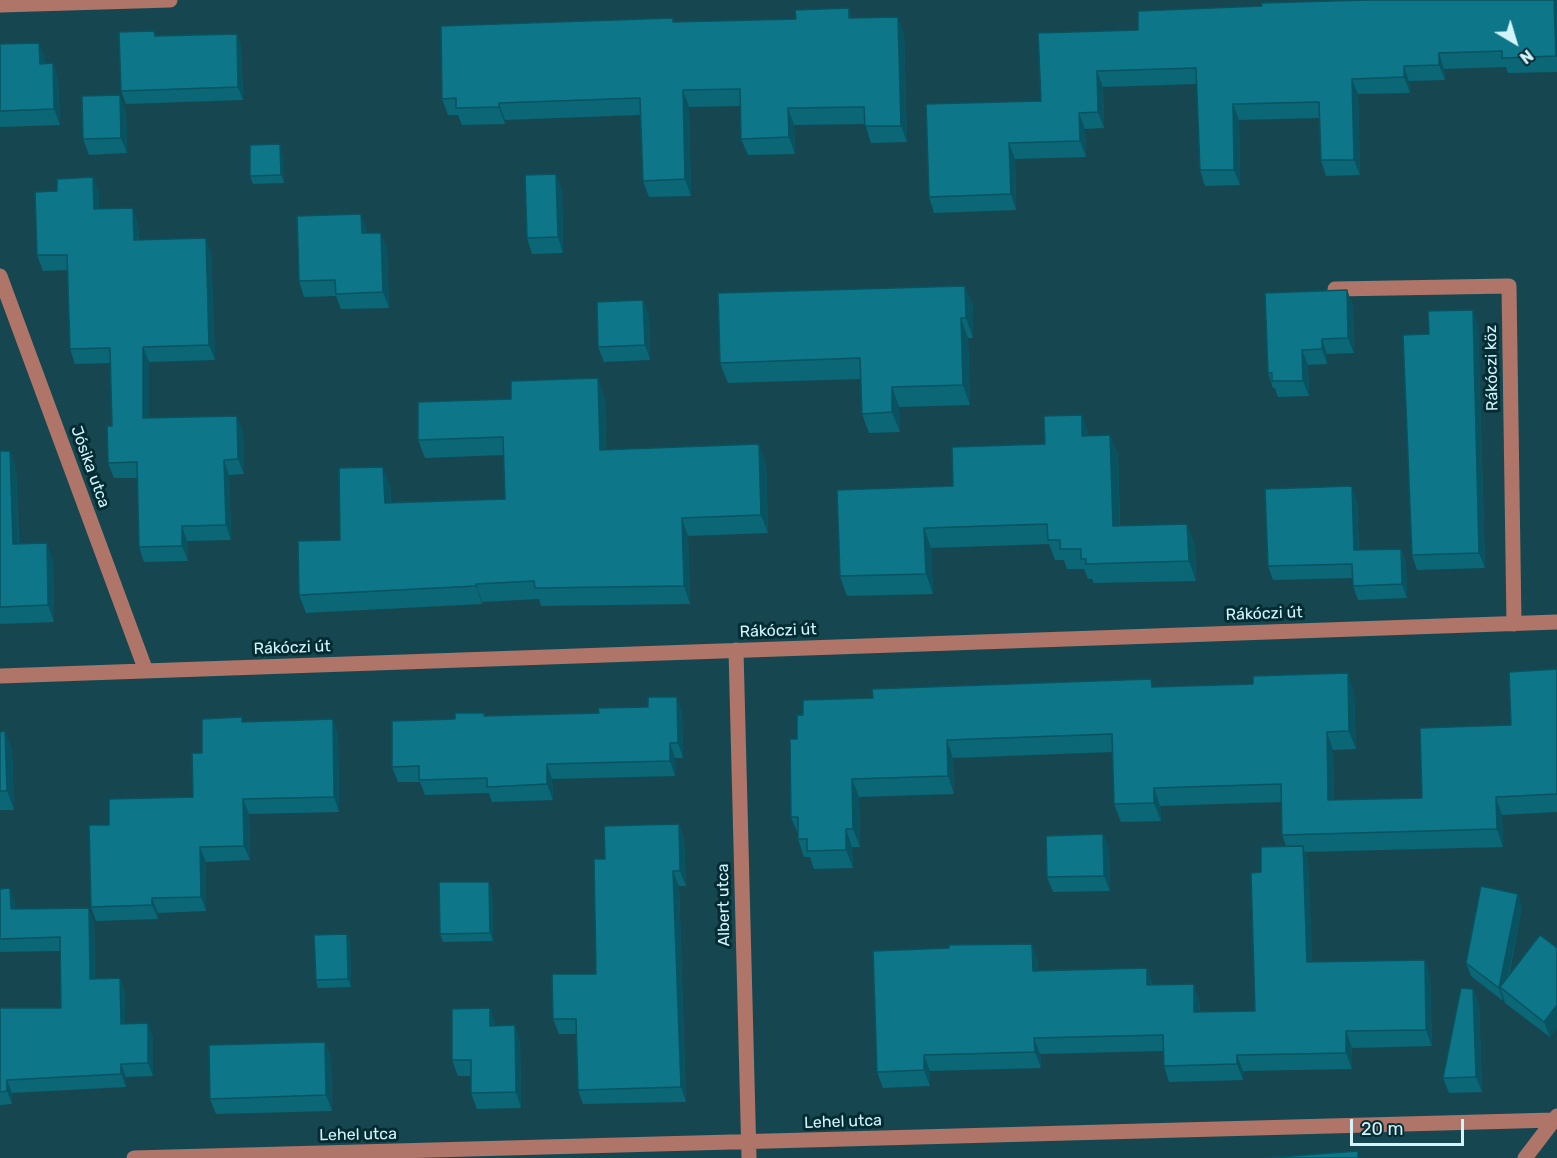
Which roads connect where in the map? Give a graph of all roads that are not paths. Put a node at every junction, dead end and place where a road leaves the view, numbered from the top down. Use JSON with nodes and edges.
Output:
{"nodes":[{"id":1,"x":170,"y":0,"type":"edge"},
{"id":2,"x":0,"y":5,"type":"edge"},
{"id":3,"x":0,"y":276,"type":"edge"},
{"id":4,"x":1335,"y":289,"type":"edge"},
{"id":5,"x":1557,"y":622,"type":"edge"},
{"id":6,"x":1514,"y":624,"type":"junction"},
{"id":7,"x":736,"y":650,"type":"junction"},
{"id":8,"x":146,"y":671,"type":"junction"},
{"id":9,"x":0,"y":676,"type":"edge"},
{"id":10,"x":1555,"y":1118,"type":"edge"},
{"id":11,"x":748,"y":1150,"type":"edge"},
{"id":12,"x":134,"y":1158,"type":"edge"},
{"id":13,"x":1525,"y":1158,"type":"edge"}],
"edges":[{"from":1,"to":2,"type":"street"},
{"from":3,"to":8,"type":"street","name":"Jósika utca"},
{"from":4,"to":6,"type":"street","name":"Rákóczi köz"},
{"from":5,"to":6,"type":"street","name":"Rákóczi út"},
{"from":6,"to":7,"type":"street","name":"Rákóczi út"},
{"from":7,"to":8,"type":"street","name":"Rákóczi út"},
{"from":7,"to":11,"type":"street","name":"Albert utca"},
{"from":8,"to":9,"type":"street","name":"Rákóczi út"},
{"from":10,"to":11,"type":"street","name":"Lehel utca"},
{"from":10,"to":13,"type":"street"},
{"from":11,"to":12,"type":"street","name":"Lehel utca"}]}
